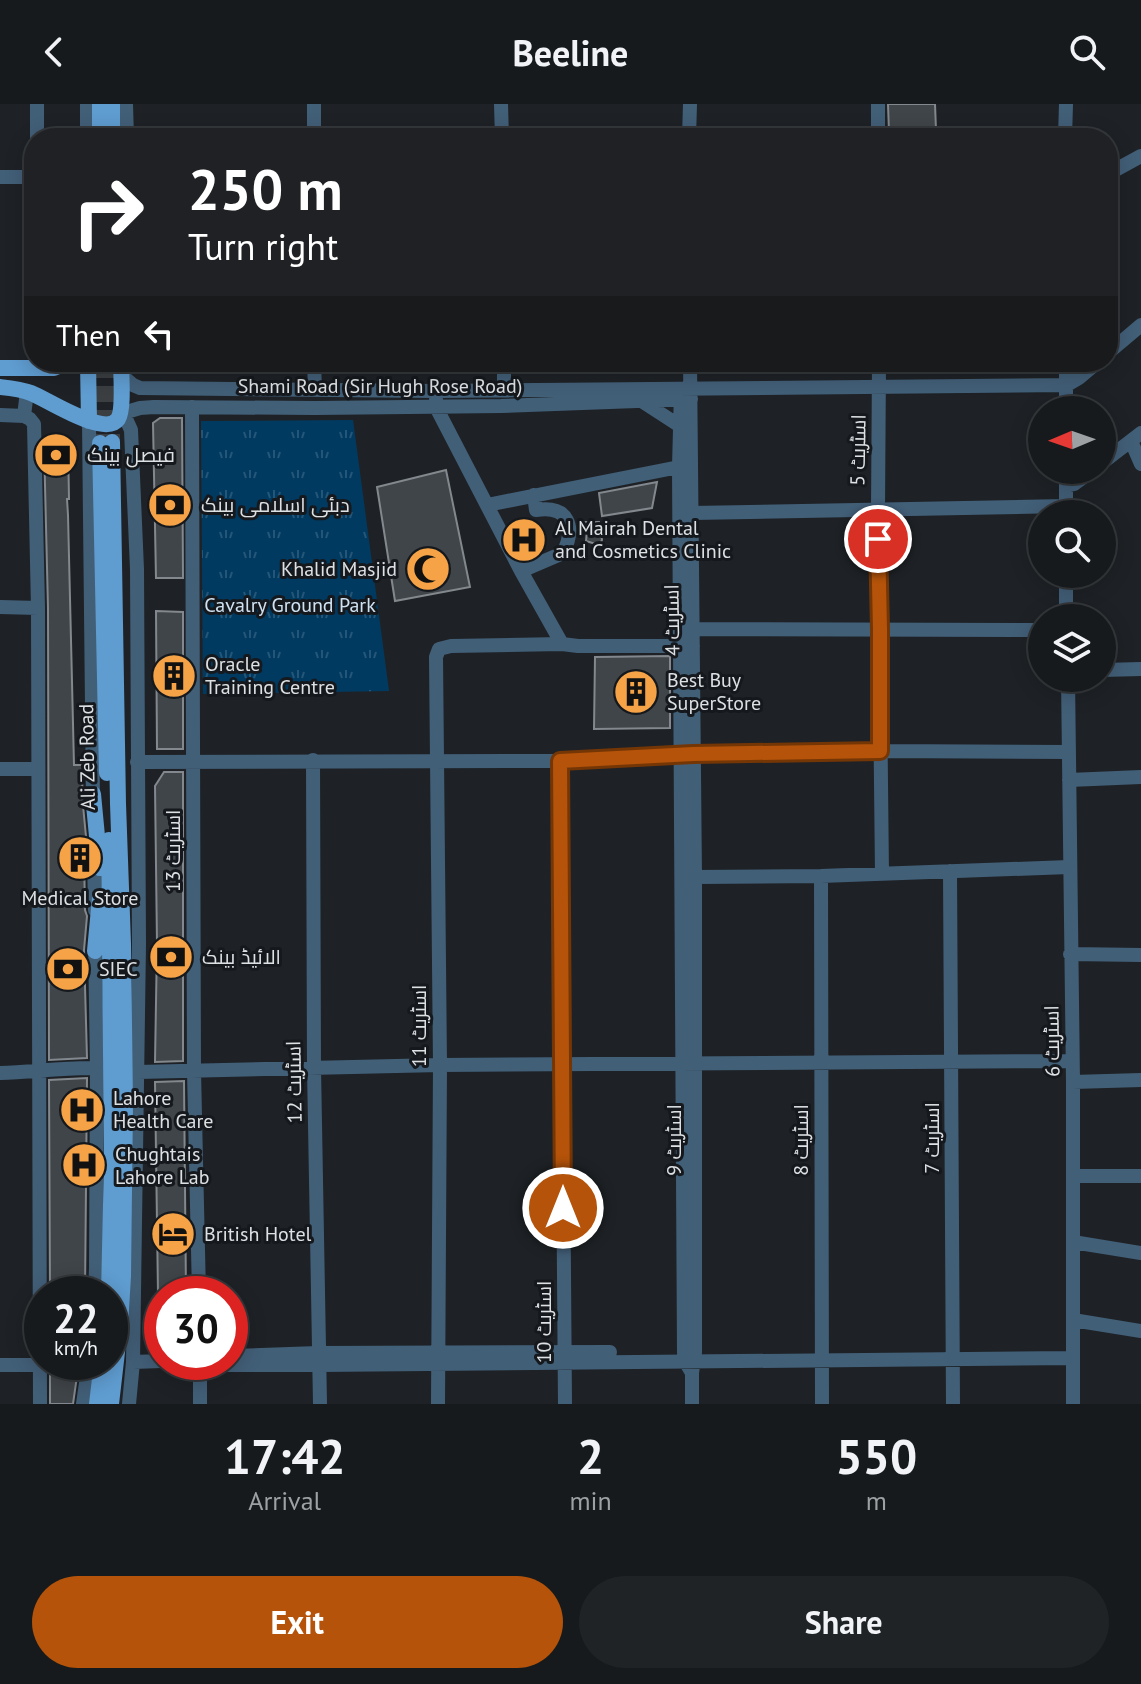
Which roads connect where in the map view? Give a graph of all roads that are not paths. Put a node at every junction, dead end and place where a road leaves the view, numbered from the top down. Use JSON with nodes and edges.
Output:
{"nodes":[{"id":1,"x":37,"y":104,"type":"edge"},
{"id":2,"x":87,"y":104,"type":"edge"},
{"id":3,"x":100,"y":104,"type":"edge"},
{"id":4,"x":112,"y":104,"type":"edge"},
{"id":5,"x":126,"y":104,"type":"edge"},
{"id":6,"x":314,"y":104,"type":"edge"},
{"id":7,"x":501,"y":104,"type":"edge"},
{"id":8,"x":690,"y":104,"type":"edge"},
{"id":9,"x":878,"y":104,"type":"edge"},
{"id":10,"x":1066,"y":104,"type":"edge"},
{"id":11,"x":37,"y":128,"type":"edge"},
{"id":12,"x":87,"y":128,"type":"edge"},
{"id":13,"x":100,"y":128,"type":"edge"},
{"id":14,"x":112,"y":128,"type":"edge"},
{"id":15,"x":127,"y":128,"type":"edge"},
{"id":16,"x":314,"y":128,"type":"edge"},
{"id":17,"x":502,"y":128,"type":"edge"},
{"id":18,"x":689,"y":128,"type":"edge"},
{"id":19,"x":878,"y":128,"type":"edge"},
{"id":20,"x":1065,"y":128,"type":"edge"},
{"id":21,"x":1141,"y":156,"type":"edge"},
{"id":22,"x":1118,"y":169,"type":"edge"},
{"id":23,"x":0,"y":177,"type":"edge"},
{"id":24,"x":24,"y":177,"type":"edge"},
{"id":25,"x":1141,"y":325,"type":"edge"},
{"id":26,"x":1118,"y":345,"type":"edge"},
{"id":27,"x":0,"y":368,"type":"edge"},
{"id":28,"x":24,"y":369,"type":"edge"},
{"id":29,"x":88,"y":372,"type":"edge"},
{"id":30,"x":121,"y":372,"type":"edge"},
{"id":31,"x":123,"y":372,"type":"edge"},
{"id":32,"x":314,"y":372,"type":"edge"},
{"id":33,"x":504,"y":372,"type":"edge"},
{"id":34,"x":689,"y":372,"type":"edge"},
{"id":35,"x":879,"y":372,"type":"edge"},
{"id":36,"x":1066,"y":372,"type":"edge"},
{"id":37,"x":1086,"y":372,"type":"edge"},
{"id":38,"x":1067,"y":385,"type":"junction"},
{"id":39,"x":0,"y":387,"type":"edge"},
{"id":40,"x":879,"y":387,"type":"junction"},
{"id":41,"x":315,"y":389,"type":"junction"},
{"id":42,"x":504,"y":390,"type":"junction"},
{"id":43,"x":27,"y":391,"type":"junction"},
{"id":44,"x":686,"y":394,"type":"junction"},
{"id":45,"x":1067,"y":396,"type":"edge"},
{"id":46,"x":436,"y":399,"type":"junction"},
{"id":47,"x":643,"y":402,"type":"junction"},
{"id":48,"x":192,"y":407,"type":"junction"},
{"id":49,"x":120,"y":414,"type":"junction"},
{"id":50,"x":0,"y":415,"type":"edge"},
{"id":51,"x":24,"y":416,"type":"junction"},
{"id":52,"x":89,"y":421,"type":"junction"},
{"id":53,"x":680,"y":426,"type":"junction"},
{"id":54,"x":1136,"y":437,"type":"edge"},
{"id":55,"x":1116,"y":452,"type":"edge"},
{"id":56,"x":1141,"y":464,"type":"edge"},
{"id":57,"x":679,"y":467,"type":"junction"},
{"id":58,"x":1074,"y":484,"type":"edge"},
{"id":59,"x":1066,"y":486,"type":"joint"},
{"id":60,"x":534,"y":495,"type":"junction"},
{"id":61,"x":1066,"y":500,"type":"edge"},
{"id":62,"x":487,"y":505,"type":"junction"},
{"id":63,"x":878,"y":509,"type":"junction"},
{"id":64,"x":1028,"y":510,"type":"edge"},
{"id":65,"x":692,"y":513,"type":"junction"},
{"id":66,"x":521,"y":571,"type":"junction"},
{"id":67,"x":0,"y":607,"type":"edge"},
{"id":68,"x":38,"y":608,"type":"junction"},
{"id":69,"x":692,"y":629,"type":"junction"},
{"id":70,"x":880,"y":629,"type":"junction"},
{"id":71,"x":1028,"y":630,"type":"edge"},
{"id":72,"x":562,"y":644,"type":"junction"},
{"id":73,"x":687,"y":646,"type":"junction"},
{"id":74,"x":1141,"y":669,"type":"edge"},
{"id":75,"x":1116,"y":670,"type":"edge"},
{"id":76,"x":1068,"y":692,"type":"edge"},
{"id":77,"x":880,"y":751,"type":"junction"},
{"id":78,"x":1068,"y":752,"type":"junction"},
{"id":79,"x":687,"y":754,"type":"junction"},
{"id":80,"x":313,"y":760,"type":"junction"},
{"id":81,"x":437,"y":761,"type":"junction"},
{"id":82,"x":560,"y":761,"type":"junction"},
{"id":83,"x":137,"y":762,"type":"junction"},
{"id":84,"x":193,"y":762,"type":"junction"},
{"id":85,"x":0,"y":769,"type":"edge"},
{"id":86,"x":37,"y":769,"type":"junction"},
{"id":87,"x":1141,"y":777,"type":"edge"},
{"id":88,"x":1069,"y":780,"type":"junction"},
{"id":89,"x":93,"y":794,"type":"junction"},
{"id":90,"x":108,"y":805,"type":"junction"},
{"id":91,"x":1069,"y":867,"type":"junction"},
{"id":92,"x":950,"y":871,"type":"junction"},
{"id":93,"x":882,"y":874,"type":"junction"},
{"id":94,"x":821,"y":876,"type":"junction"},
{"id":95,"x":695,"y":877,"type":"junction"},
{"id":96,"x":101,"y":888,"type":"junction"},
{"id":97,"x":131,"y":944,"type":"junction"},
{"id":98,"x":95,"y":951,"type":"junction"},
{"id":99,"x":1070,"y":954,"type":"junction"},
{"id":100,"x":1141,"y":955,"type":"edge"},
{"id":101,"x":111,"y":977,"type":"junction"},
{"id":102,"x":951,"y":1061,"type":"junction"},
{"id":103,"x":1072,"y":1061,"type":"junction"},
{"id":104,"x":689,"y":1062,"type":"junction"},
{"id":105,"x":562,"y":1064,"type":"junction"},
{"id":106,"x":821,"y":1064,"type":"junction"},
{"id":107,"x":440,"y":1065,"type":"junction"},
{"id":108,"x":118,"y":1068,"type":"junction"},
{"id":109,"x":314,"y":1068,"type":"junction"},
{"id":110,"x":194,"y":1071,"type":"junction"},
{"id":111,"x":38,"y":1072,"type":"junction"},
{"id":112,"x":0,"y":1073,"type":"edge"},
{"id":113,"x":1141,"y":1080,"type":"edge"},
{"id":114,"x":1073,"y":1082,"type":"junction"},
{"id":115,"x":1073,"y":1176,"type":"junction"},
{"id":116,"x":1141,"y":1176,"type":"edge"},
{"id":117,"x":1073,"y":1242,"type":"junction"},
{"id":118,"x":1141,"y":1253,"type":"edge"},
{"id":119,"x":39,"y":1276,"type":"edge"},
{"id":120,"x":96,"y":1276,"type":"edge"},
{"id":121,"x":110,"y":1276,"type":"edge"},
{"id":122,"x":199,"y":1276,"type":"edge"},
{"id":123,"x":1073,"y":1320,"type":"junction"},
{"id":124,"x":1141,"y":1331,"type":"edge"},
{"id":125,"x":1072,"y":1354,"type":"junction"},
{"id":126,"x":953,"y":1355,"type":"junction"},
{"id":127,"x":821,"y":1356,"type":"junction"},
{"id":128,"x":248,"y":1357,"type":"edge"},
{"id":129,"x":438,"y":1358,"type":"junction"},
{"id":130,"x":565,"y":1358,"type":"junction"},
{"id":131,"x":319,"y":1359,"type":"junction"},
{"id":132,"x":690,"y":1360,"type":"junction"},
{"id":133,"x":248,"y":1361,"type":"edge"},
{"id":134,"x":133,"y":1362,"type":"junction"},
{"id":135,"x":144,"y":1362,"type":"edge"},
{"id":136,"x":0,"y":1365,"type":"edge"},
{"id":137,"x":24,"y":1365,"type":"edge"},
{"id":138,"x":39,"y":1380,"type":"edge"},
{"id":139,"x":86,"y":1380,"type":"edge"},
{"id":140,"x":100,"y":1380,"type":"edge"},
{"id":141,"x":199,"y":1380,"type":"edge"},
{"id":142,"x":40,"y":1404,"type":"edge"},
{"id":143,"x":83,"y":1404,"type":"edge"},
{"id":144,"x":97,"y":1404,"type":"edge"},
{"id":145,"x":111,"y":1404,"type":"edge"},
{"id":146,"x":129,"y":1404,"type":"edge"},
{"id":147,"x":200,"y":1404,"type":"edge"},
{"id":148,"x":320,"y":1404,"type":"edge"},
{"id":149,"x":438,"y":1404,"type":"edge"},
{"id":150,"x":565,"y":1404,"type":"edge"},
{"id":151,"x":692,"y":1404,"type":"edge"},
{"id":152,"x":822,"y":1404,"type":"edge"},
{"id":153,"x":953,"y":1404,"type":"edge"},
{"id":154,"x":1073,"y":1404,"type":"edge"}],
"edges":[{"from":1,"to":11,"type":"street"},
{"from":2,"to":12,"type":"street"},
{"from":3,"to":13,"type":"main road"},
{"from":4,"to":14,"type":"main road"},
{"from":5,"to":15,"type":"street"},
{"from":6,"to":16,"type":"street"},
{"from":7,"to":17,"type":"street"},
{"from":8,"to":18,"type":"street"},
{"from":9,"to":19,"type":"street"},
{"from":10,"to":20,"type":"street"},
{"from":21,"to":22,"type":"street"},
{"from":23,"to":24,"type":"street"},
{"from":25,"to":26,"type":"street"},
{"from":27,"to":28,"type":"main road"},
{"from":29,"to":52,"type":"main road"},
{"from":30,"to":49,"type":"main road"},
{"from":31,"to":41,"type":"street","name":"Shami Road (Sir Hugh Rose Road)"},
{"from":32,"to":41,"type":"street"},
{"from":33,"to":42,"type":"street"},
{"from":34,"to":44,"type":"street","name":"اسٹریٹ 4"},
{"from":35,"to":40,"type":"street","name":"اسٹریٹ 5"},
{"from":36,"to":38,"type":"street"},
{"from":37,"to":38,"type":"street"},
{"from":38,"to":40,"type":"street"},
{"from":38,"to":45,"type":"street"},
{"from":39,"to":43,"type":"main road"},
{"from":40,"to":44,"type":"street"},
{"from":40,"to":63,"type":"street","name":"اسٹریٹ 5"},
{"from":41,"to":46,"type":"street","name":"Shami Road (Sir Hugh Rose Road)"},
{"from":42,"to":44,"type":"street","name":"Shami Road (Sir Hugh Rose Road)"},
{"from":42,"to":46,"type":"street","name":"Shami Road (Sir Hugh Rose Road)"},
{"from":43,"to":51,"type":"street"},
{"from":43,"to":52,"type":"main road"},
{"from":44,"to":47,"type":"street","name":"Shami Road (Sir Hugh Rose Road)"},
{"from":44,"to":53,"type":"street"},
{"from":44,"to":65,"type":"street","name":"اسٹریٹ 4"},
{"from":46,"to":47,"type":"street","name":"Shami Road (Sir Hugh Rose Road)"},
{"from":46,"to":48,"type":"street","name":"Shami Road (Sir Hugh Rose Road)"},
{"from":46,"to":62,"type":"street"},
{"from":47,"to":53,"type":"street"},
{"from":48,"to":49,"type":"street","name":"Shami Road (Sir Hugh Rose Road)"},
{"from":48,"to":84,"type":"street","name":"اسٹریٹ 13"},
{"from":49,"to":52,"type":"main road"},
{"from":49,"to":83,"type":"street"},
{"from":50,"to":51,"type":"street"},
{"from":51,"to":68,"type":"street"},
{"from":52,"to":89,"type":"street"},
{"from":53,"to":57,"type":"street"},
{"from":54,"to":55,"type":"street"},
{"from":54,"to":56,"type":"street"},
{"from":57,"to":60,"type":"street"},
{"from":57,"to":73,"type":"street"},
{"from":58,"to":59,"type":"street"},
{"from":59,"to":61,"type":"street"},
{"from":60,"to":62,"type":"street"},
{"from":60,"to":66,"type":"street"},
{"from":62,"to":66,"type":"street"},
{"from":63,"to":64,"type":"street"},
{"from":63,"to":65,"type":"street"},
{"from":63,"to":70,"type":"street","name":"اسٹریٹ 5"},
{"from":65,"to":69,"type":"street","name":"اسٹریٹ 4"},
{"from":66,"to":72,"type":"street"},
{"from":67,"to":68,"type":"street"},
{"from":68,"to":86,"type":"street"},
{"from":69,"to":70,"type":"street"},
{"from":69,"to":73,"type":"street","name":"اسٹریٹ 4"},
{"from":70,"to":71,"type":"street"},
{"from":70,"to":77,"type":"street","name":"اسٹریٹ 5"},
{"from":72,"to":73,"type":"street"},
{"from":72,"to":81,"type":"street","name":"اسٹریٹ 11"},
{"from":73,"to":79,"type":"street"},
{"from":74,"to":75,"type":"street"},
{"from":76,"to":78,"type":"street","name":"اسٹریٹ 6"},
{"from":77,"to":78,"type":"street"},
{"from":77,"to":79,"type":"street"},
{"from":77,"to":93,"type":"street","name":"اسٹریٹ 5"},
{"from":78,"to":88,"type":"street","name":"اسٹریٹ 6"},
{"from":79,"to":82,"type":"street"},
{"from":79,"to":95,"type":"street"},
{"from":79,"to":104,"type":"street"},
{"from":80,"to":81,"type":"street"},
{"from":80,"to":84,"type":"street"},
{"from":80,"to":109,"type":"street","name":"اسٹریٹ 12"},
{"from":81,"to":82,"type":"street"},
{"from":81,"to":107,"type":"street","name":"اسٹریٹ 11"},
{"from":82,"to":105,"type":"street","name":"اسٹریٹ 10"},
{"from":83,"to":84,"type":"street"},
{"from":83,"to":97,"type":"street"},
{"from":84,"to":110,"type":"street","name":"اسٹریٹ 13"},
{"from":85,"to":86,"type":"street"},
{"from":86,"to":111,"type":"street"},
{"from":87,"to":88,"type":"street"},
{"from":88,"to":91,"type":"street","name":"اسٹریٹ 6"},
{"from":89,"to":96,"type":"main road"},
{"from":89,"to":98,"type":"street"},
{"from":90,"to":96,"type":"main road"},
{"from":90,"to":97,"type":"main road","name":"Ali Zeb Road"},
{"from":90,"to":101,"type":"main road","name":"Ali Zeb Road"},
{"from":91,"to":92,"type":"street"},
{"from":91,"to":99,"type":"street","name":"اسٹریٹ 6"},
{"from":92,"to":93,"type":"street"},
{"from":92,"to":102,"type":"street","name":"اسٹریٹ 7"},
{"from":93,"to":94,"type":"street"},
{"from":94,"to":95,"type":"street"},
{"from":94,"to":106,"type":"street","name":"اسٹریٹ 8"},
{"from":95,"to":104,"type":"street","name":"اسٹریٹ 9"},
{"from":96,"to":98,"type":"main road"},
{"from":96,"to":101,"type":"main road"},
{"from":97,"to":108,"type":"main road","name":"Ali Zeb Road"},
{"from":98,"to":108,"type":"street"},
{"from":99,"to":100,"type":"street"},
{"from":99,"to":103,"type":"street","name":"اسٹریٹ 6"},
{"from":101,"to":108,"type":"main road","name":"Ali Zeb Road"},
{"from":102,"to":103,"type":"street"},
{"from":102,"to":106,"type":"street"},
{"from":102,"to":126,"type":"street","name":"اسٹریٹ 7"},
{"from":103,"to":114,"type":"street","name":"اسٹریٹ 6"},
{"from":104,"to":105,"type":"street"},
{"from":104,"to":106,"type":"street"},
{"from":104,"to":132,"type":"street","name":"اسٹریٹ 9"},
{"from":105,"to":107,"type":"street"},
{"from":105,"to":130,"type":"street","name":"اسٹریٹ 10"},
{"from":106,"to":127,"type":"street","name":"اسٹریٹ 8"},
{"from":107,"to":109,"type":"street"},
{"from":107,"to":129,"type":"street","name":"اسٹریٹ 11"},
{"from":108,"to":110,"type":"street"},
{"from":108,"to":111,"type":"street"},
{"from":108,"to":120,"type":"street"},
{"from":108,"to":121,"type":"main road"},
{"from":108,"to":134,"type":"street"},
{"from":108,"to":145,"type":"main road"},
{"from":109,"to":110,"type":"street"},
{"from":109,"to":131,"type":"street","name":"اسٹریٹ 12"},
{"from":110,"to":122,"type":"street","name":"اسٹریٹ 13"},
{"from":111,"to":112,"type":"street"},
{"from":111,"to":119,"type":"street"},
{"from":113,"to":114,"type":"street"},
{"from":114,"to":115,"type":"street","name":"اسٹریٹ 6"},
{"from":115,"to":116,"type":"street"},
{"from":115,"to":117,"type":"street","name":"اسٹریٹ 6"},
{"from":117,"to":118,"type":"street"},
{"from":117,"to":123,"type":"street","name":"اسٹریٹ 6"},
{"from":123,"to":124,"type":"street"},
{"from":123,"to":125,"type":"street","name":"اسٹریٹ 6"},
{"from":125,"to":126,"type":"street"},
{"from":125,"to":154,"type":"street","name":"اسٹریٹ 6"},
{"from":126,"to":127,"type":"street"},
{"from":126,"to":153,"type":"street","name":"اسٹریٹ 7"},
{"from":127,"to":132,"type":"street"},
{"from":127,"to":152,"type":"street","name":"اسٹریٹ 8"},
{"from":128,"to":131,"type":"street"},
{"from":129,"to":130,"type":"street"},
{"from":129,"to":131,"type":"street"},
{"from":129,"to":149,"type":"street","name":"اسٹریٹ 11"},
{"from":130,"to":132,"type":"street"},
{"from":130,"to":150,"type":"street","name":"اسٹریٹ 10"},
{"from":131,"to":133,"type":"street"},
{"from":131,"to":148,"type":"street","name":"اسٹریٹ 12"},
{"from":132,"to":151,"type":"street","name":"اسٹریٹ 9"},
{"from":134,"to":135,"type":"street"},
{"from":134,"to":146,"type":"street"},
{"from":136,"to":137,"type":"street"},
{"from":138,"to":142,"type":"street"},
{"from":139,"to":143,"type":"street"},
{"from":140,"to":144,"type":"main road"},
{"from":141,"to":147,"type":"street"}]}
